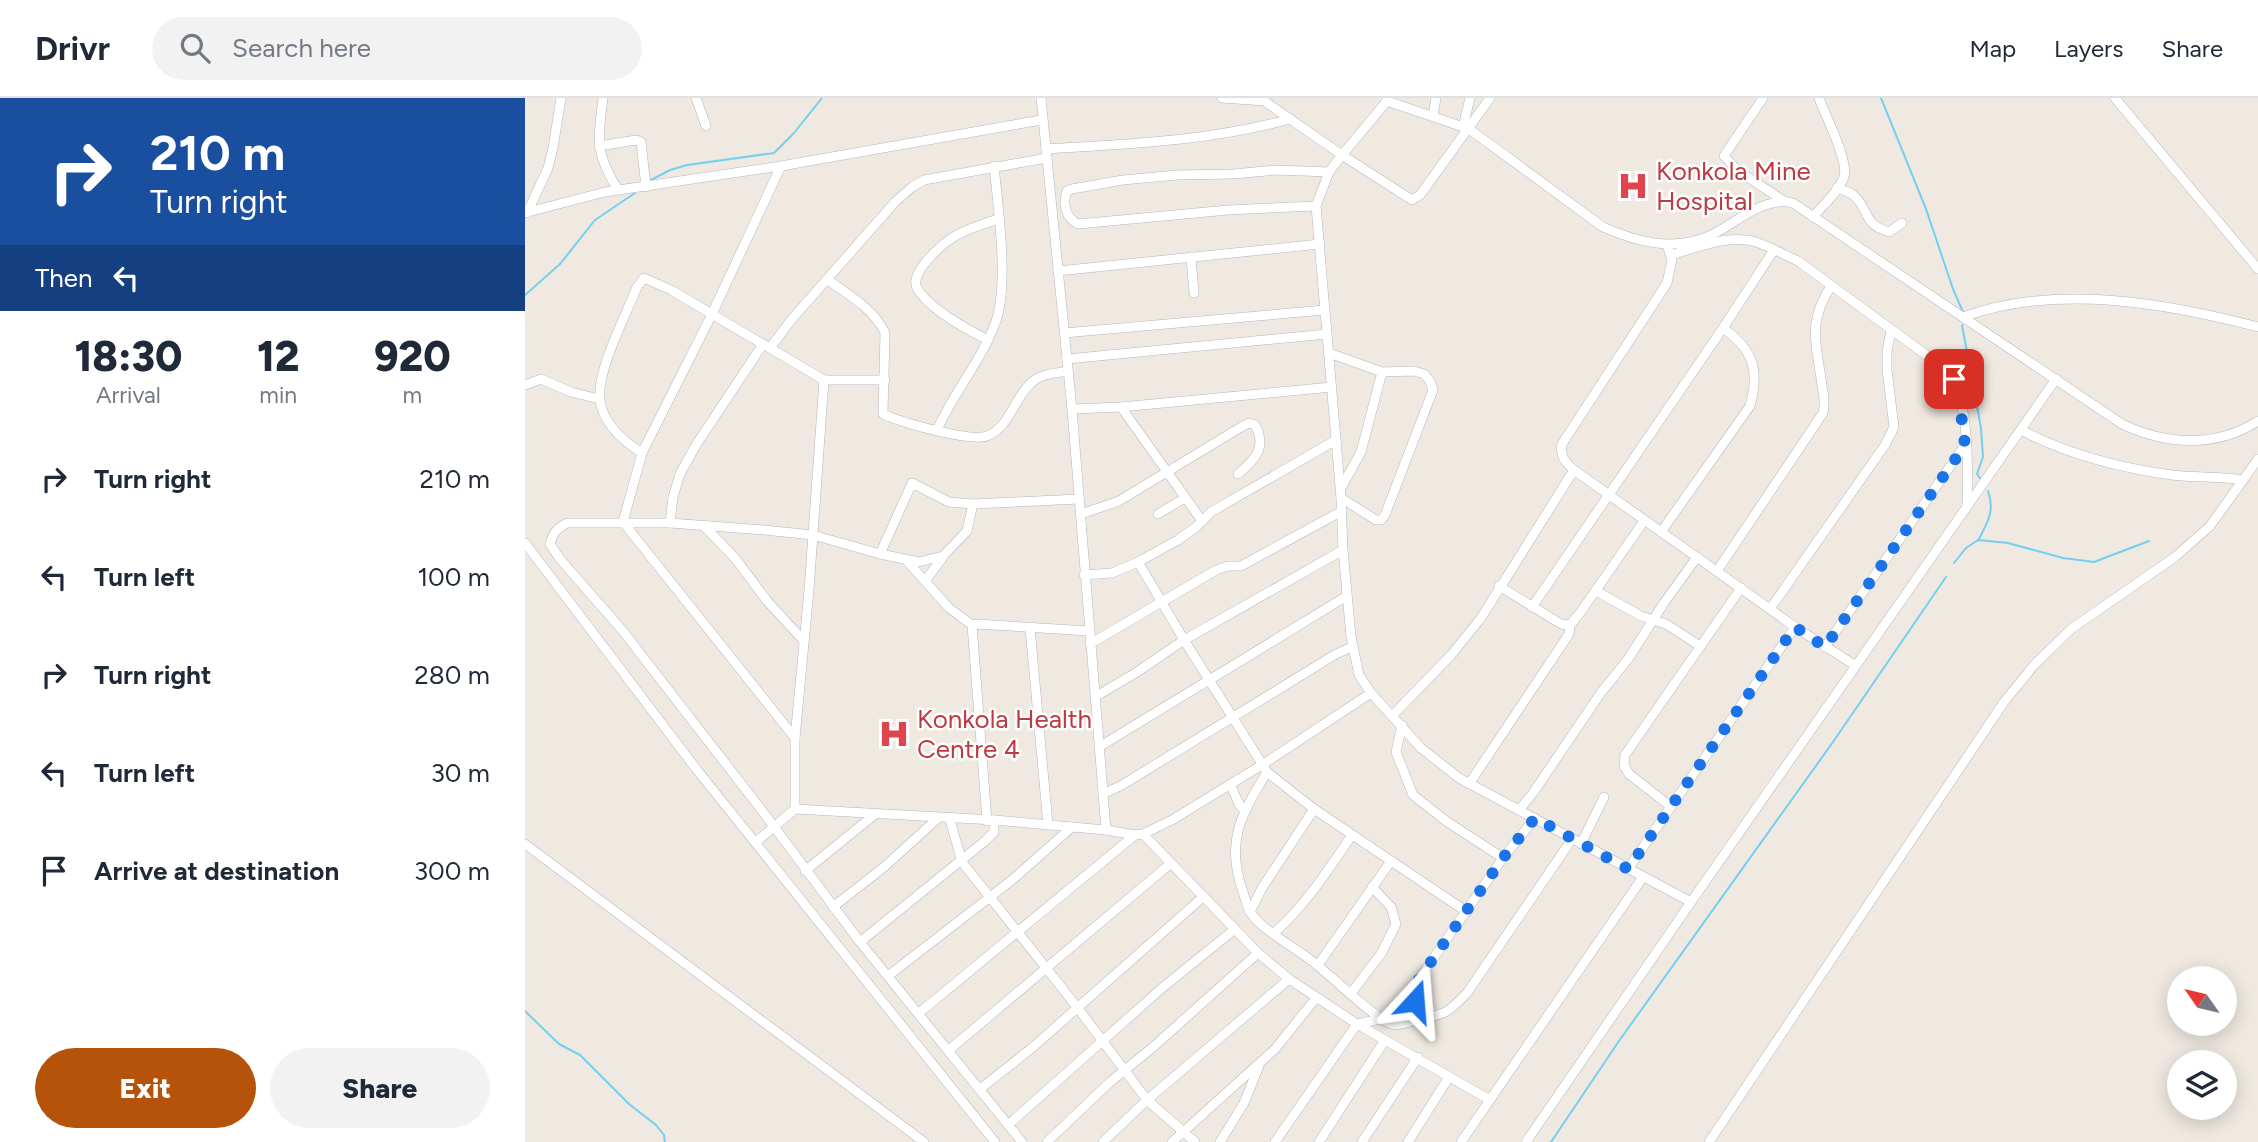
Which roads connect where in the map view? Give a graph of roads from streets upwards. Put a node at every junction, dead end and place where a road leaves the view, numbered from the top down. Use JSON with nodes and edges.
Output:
{"nodes":[{"id":1,"x":561,"y":98,"type":"edge"},
{"id":2,"x":603,"y":98,"type":"edge"},
{"id":3,"x":696,"y":98,"type":"edge"},
{"id":4,"x":1041,"y":98,"type":"edge"},
{"id":5,"x":1221,"y":98,"type":"edge"},
{"id":6,"x":1436,"y":98,"type":"edge"},
{"id":7,"x":1470,"y":98,"type":"edge"},
{"id":8,"x":1490,"y":98,"type":"edge"},
{"id":9,"x":1763,"y":98,"type":"edge"},
{"id":10,"x":1819,"y":98,"type":"edge"},
{"id":11,"x":2115,"y":98,"type":"edge"},
{"id":12,"x":1262,"y":99,"type":"edge"},
{"id":13,"x":1387,"y":99,"type":"edge"},
{"id":14,"x":1433,"y":116,"type":"junction"},
{"id":15,"x":1290,"y":119,"type":"junction"},
{"id":16,"x":1041,"y":120,"type":"junction"},
{"id":17,"x":706,"y":126,"type":"dead end"},
{"id":18,"x":1466,"y":128,"type":"junction"},
{"id":19,"x":599,"y":146,"type":"junction"},
{"id":20,"x":1046,"y":153,"type":"junction"},
{"id":21,"x":1342,"y":155,"type":"junction"},
{"id":22,"x":781,"y":166,"type":"junction"},
{"id":23,"x":994,"y":166,"type":"junction"},
{"id":24,"x":1329,"y":172,"type":"junction"},
{"id":25,"x":646,"y":187,"type":"junction"},
{"id":26,"x":1837,"y":188,"type":"junction"},
{"id":27,"x":618,"y":190,"type":"junction"},
{"id":28,"x":1784,"y":201,"type":"junction"},
{"id":29,"x":1316,"y":206,"type":"junction"},
{"id":30,"x":526,"y":214,"type":"edge"},
{"id":31,"x":1813,"y":217,"type":"junction"},
{"id":32,"x":998,"y":219,"type":"junction"},
{"id":33,"x":1902,"y":222,"type":"dead end"},
{"id":34,"x":1320,"y":244,"type":"junction"},
{"id":35,"x":1667,"y":244,"type":"junction"},
{"id":36,"x":1774,"y":250,"type":"junction"},
{"id":37,"x":1671,"y":255,"type":"junction"},
{"id":38,"x":1191,"y":257,"type":"junction"},
{"id":39,"x":2258,"y":270,"type":"edge"},
{"id":40,"x":1058,"y":271,"type":"junction"},
{"id":41,"x":828,"y":280,"type":"junction"},
{"id":42,"x":1831,"y":286,"type":"junction"},
{"id":43,"x":1194,"y":293,"type":"dead end"},
{"id":44,"x":1325,"y":310,"type":"junction"},
{"id":45,"x":712,"y":314,"type":"junction"},
{"id":46,"x":1963,"y":317,"type":"junction"},
{"id":47,"x":2258,"y":327,"type":"edge"},
{"id":48,"x":1723,"y":328,"type":"junction"},
{"id":49,"x":1891,"y":330,"type":"junction"},
{"id":50,"x":1064,"y":333,"type":"junction"},
{"id":51,"x":1327,"y":334,"type":"junction"},
{"id":52,"x":988,"y":340,"type":"junction"},
{"id":53,"x":767,"y":346,"type":"junction"},
{"id":54,"x":1329,"y":353,"type":"junction"},
{"id":55,"x":1067,"y":359,"type":"junction"},
{"id":56,"x":1068,"y":371,"type":"junction"},
{"id":57,"x":1382,"y":372,"type":"junction"},
{"id":58,"x":2056,"y":379,"type":"junction"},
{"id":59,"x":824,"y":380,"type":"junction"},
{"id":60,"x":885,"y":380,"type":"junction"},
{"id":61,"x":525,"y":385,"type":"edge"},
{"id":62,"x":1332,"y":387,"type":"junction"},
{"id":63,"x":599,"y":399,"type":"junction"},
{"id":64,"x":1121,"y":407,"type":"junction"},
{"id":65,"x":1072,"y":409,"type":"junction"},
{"id":66,"x":2258,"y":421,"type":"edge"},
{"id":67,"x":937,"y":430,"type":"junction"},
{"id":68,"x":2021,"y":430,"type":"junction"},
{"id":69,"x":1336,"y":440,"type":"junction"},
{"id":70,"x":1965,"y":445,"type":"junction"},
{"id":71,"x":642,"y":453,"type":"junction"},
{"id":72,"x":2258,"y":459,"type":"edge"},
{"id":73,"x":1574,"y":470,"type":"junction"},
{"id":74,"x":1167,"y":473,"type":"junction"},
{"id":75,"x":1238,"y":474,"type":"dead end"},
{"id":76,"x":2243,"y":480,"type":"junction"},
{"id":77,"x":1341,"y":494,"type":"junction"},
{"id":78,"x":1607,"y":494,"type":"junction"},
{"id":79,"x":1185,"y":498,"type":"junction"},
{"id":80,"x":1079,"y":499,"type":"junction"},
{"id":81,"x":973,"y":504,"type":"junction"},
{"id":82,"x":1967,"y":506,"type":"junction"},
{"id":83,"x":1342,"y":511,"type":"junction"},
{"id":84,"x":1081,"y":514,"type":"junction"},
{"id":85,"x":1158,"y":514,"type":"dead end"},
{"id":86,"x":1202,"y":521,"type":"junction"},
{"id":87,"x":1644,"y":521,"type":"junction"},
{"id":88,"x":623,"y":523,"type":"junction"},
{"id":89,"x":670,"y":523,"type":"junction"},
{"id":90,"x":704,"y":526,"type":"junction"},
{"id":91,"x":1661,"y":532,"type":"junction"},
{"id":92,"x":813,"y":535,"type":"junction"},
{"id":93,"x":525,"y":543,"type":"edge"},
{"id":94,"x":1343,"y":550,"type":"junction"},
{"id":95,"x":880,"y":554,"type":"junction"},
{"id":96,"x":943,"y":556,"type":"junction"},
{"id":97,"x":1697,"y":557,"type":"junction"},
{"id":98,"x":907,"y":561,"type":"junction"},
{"id":99,"x":1138,"y":562,"type":"junction"},
{"id":100,"x":1717,"y":571,"type":"junction"},
{"id":101,"x":1084,"y":575,"type":"junction"},
{"id":102,"x":925,"y":580,"type":"junction"},
{"id":103,"x":1499,"y":586,"type":"junction"},
{"id":104,"x":1741,"y":589,"type":"junction"},
{"id":105,"x":1595,"y":591,"type":"junction"},
{"id":106,"x":1347,"y":596,"type":"junction"},
{"id":107,"x":1163,"y":603,"type":"junction"},
{"id":108,"x":1532,"y":607,"type":"junction"},
{"id":109,"x":1770,"y":609,"type":"junction"},
{"id":110,"x":1653,"y":620,"type":"junction"},
{"id":111,"x":972,"y":625,"type":"junction"},
{"id":112,"x":1570,"y":625,"type":"junction"},
{"id":113,"x":1795,"y":627,"type":"junction"},
{"id":114,"x":1030,"y":628,"type":"junction"},
{"id":115,"x":1089,"y":631,"type":"junction"},
{"id":116,"x":803,"y":640,"type":"junction"},
{"id":117,"x":1184,"y":640,"type":"junction"},
{"id":118,"x":1090,"y":644,"type":"junction"},
{"id":119,"x":1700,"y":646,"type":"junction"},
{"id":120,"x":1825,"y":647,"type":"junction"},
{"id":121,"x":1352,"y":648,"type":"junction"},
{"id":122,"x":1856,"y":666,"type":"junction"},
{"id":123,"x":1210,"y":681,"type":"junction"},
{"id":124,"x":1371,"y":693,"type":"junction"},
{"id":125,"x":1095,"y":696,"type":"junction"},
{"id":126,"x":1392,"y":716,"type":"junction"},
{"id":127,"x":1233,"y":719,"type":"junction"},
{"id":128,"x":1402,"y":725,"type":"junction"},
{"id":129,"x":795,"y":738,"type":"junction"},
{"id":130,"x":1100,"y":747,"type":"junction"},
{"id":131,"x":1264,"y":769,"type":"junction"},
{"id":132,"x":1230,"y":784,"type":"junction"},
{"id":133,"x":1469,"y":784,"type":"junction"},
{"id":134,"x":1103,"y":794,"type":"junction"},
{"id":135,"x":1604,"y":797,"type":"dead end"},
{"id":136,"x":1670,"y":806,"type":"junction"},
{"id":137,"x":1314,"y":809,"type":"junction"},
{"id":138,"x":795,"y":810,"type":"junction"},
{"id":139,"x":1244,"y":810,"type":"junction"},
{"id":140,"x":1519,"y":810,"type":"junction"},
{"id":141,"x":874,"y":815,"type":"junction"},
{"id":142,"x":1535,"y":818,"type":"junction"},
{"id":143,"x":937,"y":819,"type":"junction"},
{"id":144,"x":950,"y":820,"type":"junction"},
{"id":145,"x":991,"y":820,"type":"junction"},
{"id":146,"x":1048,"y":825,"type":"junction"},
{"id":147,"x":773,"y":826,"type":"junction"},
{"id":148,"x":1072,"y":827,"type":"junction"},
{"id":149,"x":1106,"y":830,"type":"junction"},
{"id":150,"x":1139,"y":835,"type":"junction"},
{"id":151,"x":1352,"y":835,"type":"junction"},
{"id":152,"x":1577,"y":841,"type":"junction"},
{"id":153,"x":756,"y":842,"type":"junction"},
{"id":154,"x":525,"y":844,"type":"edge"},
{"id":155,"x":1503,"y":858,"type":"junction"},
{"id":156,"x":1391,"y":861,"type":"junction"},
{"id":157,"x":962,"y":862,"type":"junction"},
{"id":158,"x":1170,"y":864,"type":"junction"},
{"id":159,"x":1628,"y":869,"type":"junction"},
{"id":160,"x":805,"y":871,"type":"junction"},
{"id":161,"x":1643,"y":877,"type":"junction"},
{"id":162,"x":1372,"y":887,"type":"junction"},
{"id":163,"x":989,"y":897,"type":"junction"},
{"id":164,"x":1203,"y":897,"type":"junction"},
{"id":165,"x":1692,"y":902,"type":"junction"},
{"id":166,"x":833,"y":907,"type":"junction"},
{"id":167,"x":1250,"y":912,"type":"junction"},
{"id":168,"x":1467,"y":912,"type":"junction"},
{"id":169,"x":1235,"y":929,"type":"junction"},
{"id":170,"x":1017,"y":932,"type":"junction"},
{"id":171,"x":1274,"y":933,"type":"junction"},
{"id":172,"x":860,"y":942,"type":"junction"},
{"id":173,"x":1258,"y":953,"type":"junction"},
{"id":174,"x":1318,"y":965,"type":"junction"},
{"id":175,"x":1047,"y":968,"type":"junction"},
{"id":176,"x":888,"y":976,"type":"junction"},
{"id":177,"x":1289,"y":979,"type":"junction"},
{"id":178,"x":1351,"y":993,"type":"junction"},
{"id":179,"x":1316,"y":998,"type":"junction"},
{"id":180,"x":1077,"y":1007,"type":"junction"},
{"id":181,"x":919,"y":1013,"type":"junction"},
{"id":182,"x":1380,"y":1019,"type":"junction"},
{"id":183,"x":1416,"y":1020,"type":"junction"},
{"id":184,"x":1357,"y":1024,"type":"junction"},
{"id":185,"x":1372,"y":1032,"type":"junction"},
{"id":186,"x":1385,"y":1040,"type":"junction"},
{"id":187,"x":1104,"y":1041,"type":"junction"},
{"id":188,"x":949,"y":1050,"type":"junction"},
{"id":189,"x":1418,"y":1057,"type":"junction"},
{"id":190,"x":1261,"y":1061,"type":"junction"},
{"id":191,"x":1125,"y":1070,"type":"junction"},
{"id":192,"x":1449,"y":1077,"type":"junction"},
{"id":193,"x":980,"y":1089,"type":"junction"},
{"id":194,"x":1147,"y":1100,"type":"junction"},
{"id":195,"x":1490,"y":1100,"type":"junction"},
{"id":196,"x":1008,"y":1125,"type":"junction"},
{"id":197,"x":1184,"y":1131,"type":"junction"},
{"id":198,"x":923,"y":1142,"type":"edge"},
{"id":199,"x":995,"y":1142,"type":"edge"},
{"id":200,"x":1022,"y":1142,"type":"edge"},
{"id":201,"x":1047,"y":1142,"type":"edge"},
{"id":202,"x":1103,"y":1142,"type":"edge"},
{"id":203,"x":1172,"y":1142,"type":"edge"},
{"id":204,"x":1195,"y":1142,"type":"edge"},
{"id":205,"x":1220,"y":1142,"type":"edge"},
{"id":206,"x":1275,"y":1142,"type":"edge"},
{"id":207,"x":1319,"y":1142,"type":"edge"},
{"id":208,"x":1362,"y":1142,"type":"edge"},
{"id":209,"x":1408,"y":1142,"type":"edge"},
{"id":210,"x":1461,"y":1142,"type":"edge"},
{"id":211,"x":1526,"y":1142,"type":"edge"},
{"id":212,"x":1709,"y":1142,"type":"edge"}],
"edges":[{"from":1,"to":30,"type":"street"},
{"from":2,"to":19,"type":"street"},
{"from":3,"to":17,"type":"street"},
{"from":4,"to":16,"type":"street"},
{"from":5,"to":12,"type":"street"},
{"from":6,"to":14,"type":"street"},
{"from":7,"to":18,"type":"street"},
{"from":8,"to":18,"type":"street"},
{"from":9,"to":28,"type":"street"},
{"from":10,"to":26,"type":"street"},
{"from":11,"to":39,"type":"street"},
{"from":12,"to":15,"type":"street"},
{"from":13,"to":14,"type":"street"},
{"from":13,"to":21,"type":"street"},
{"from":14,"to":18,"type":"street"},
{"from":15,"to":20,"type":"street"},
{"from":15,"to":21,"type":"street"},
{"from":16,"to":20,"type":"street"},
{"from":16,"to":22,"type":"street"},
{"from":18,"to":21,"type":"street"},
{"from":18,"to":35,"type":"street"},
{"from":19,"to":25,"type":"street"},
{"from":19,"to":27,"type":"street"},
{"from":20,"to":23,"type":"street"},
{"from":20,"to":40,"type":"street"},
{"from":21,"to":24,"type":"street"},
{"from":22,"to":25,"type":"street"},
{"from":22,"to":45,"type":"street"},
{"from":23,"to":32,"type":"street"},
{"from":23,"to":41,"type":"street"},
{"from":24,"to":29,"type":"street"},
{"from":24,"to":29,"type":"street"},
{"from":25,"to":27,"type":"street"},
{"from":26,"to":31,"type":"street"},
{"from":26,"to":33,"type":"street"},
{"from":27,"to":30,"type":"street"},
{"from":28,"to":31,"type":"street"},
{"from":28,"to":35,"type":"street"},
{"from":29,"to":34,"type":"street"},
{"from":31,"to":46,"type":"street"},
{"from":32,"to":52,"type":"street"},
{"from":32,"to":52,"type":"street"},
{"from":34,"to":38,"type":"street"},
{"from":34,"to":44,"type":"street"},
{"from":35,"to":37,"type":"street"},
{"from":36,"to":37,"type":"street"},
{"from":36,"to":42,"type":"street"},
{"from":36,"to":48,"type":"street"},
{"from":37,"to":73,"type":"street"},
{"from":38,"to":40,"type":"street"},
{"from":38,"to":43,"type":"street"},
{"from":40,"to":50,"type":"street"},
{"from":41,"to":53,"type":"street"},
{"from":41,"to":60,"type":"street"},
{"from":42,"to":49,"type":"street"},
{"from":42,"to":100,"type":"street"},
{"from":44,"to":50,"type":"street"},
{"from":44,"to":51,"type":"street"},
{"from":45,"to":53,"type":"street"},
{"from":45,"to":63,"type":"street"},
{"from":45,"to":71,"type":"street"},
{"from":46,"to":47,"type":"street"},
{"from":46,"to":58,"type":"street"},
{"from":48,"to":78,"type":"street"},
{"from":48,"to":91,"type":"street"},
{"from":49,"to":70,"type":"street"},
{"from":49,"to":109,"type":"street"},
{"from":50,"to":55,"type":"street"},
{"from":51,"to":54,"type":"street"},
{"from":51,"to":55,"type":"street"},
{"from":52,"to":67,"type":"street"},
{"from":53,"to":59,"type":"street"},
{"from":53,"to":89,"type":"street"},
{"from":54,"to":57,"type":"street"},
{"from":54,"to":62,"type":"street"},
{"from":55,"to":56,"type":"street"},
{"from":56,"to":65,"type":"street"},
{"from":56,"to":67,"type":"street"},
{"from":57,"to":77,"type":"street"},
{"from":57,"to":77,"type":"street"},
{"from":58,"to":66,"type":"street"},
{"from":58,"to":68,"type":"street"},
{"from":59,"to":60,"type":"street"},
{"from":59,"to":92,"type":"street"},
{"from":60,"to":67,"type":"street"},
{"from":61,"to":63,"type":"street"},
{"from":62,"to":64,"type":"street"},
{"from":62,"to":69,"type":"street"},
{"from":63,"to":71,"type":"street"},
{"from":64,"to":65,"type":"street"},
{"from":64,"to":74,"type":"street"},
{"from":65,"to":80,"type":"street"},
{"from":68,"to":76,"type":"street"},
{"from":68,"to":82,"type":"street"},
{"from":69,"to":77,"type":"street"},
{"from":69,"to":86,"type":"street"},
{"from":70,"to":82,"type":"street"},
{"from":70,"to":120,"type":"street"},
{"from":71,"to":88,"type":"street"},
{"from":72,"to":76,"type":"street"},
{"from":73,"to":78,"type":"street"},
{"from":73,"to":103,"type":"street"},
{"from":74,"to":75,"type":"street"},
{"from":74,"to":79,"type":"street"},
{"from":74,"to":84,"type":"street"},
{"from":76,"to":212,"type":"street"},
{"from":77,"to":83,"type":"street"},
{"from":78,"to":87,"type":"street"},
{"from":78,"to":108,"type":"street"},
{"from":79,"to":85,"type":"street"},
{"from":79,"to":86,"type":"street"},
{"from":80,"to":81,"type":"street"},
{"from":80,"to":84,"type":"street"},
{"from":81,"to":95,"type":"street"},
{"from":81,"to":96,"type":"street"},
{"from":82,"to":122,"type":"street"},
{"from":83,"to":94,"type":"street"},
{"from":83,"to":107,"type":"street"},
{"from":84,"to":101,"type":"street"},
{"from":86,"to":99,"type":"street"},
{"from":87,"to":91,"type":"street"},
{"from":87,"to":105,"type":"street"},
{"from":88,"to":89,"type":"street"},
{"from":88,"to":129,"type":"street"},
{"from":88,"to":147,"type":"street"},
{"from":89,"to":90,"type":"street"},
{"from":90,"to":92,"type":"street"},
{"from":90,"to":116,"type":"street"},
{"from":91,"to":97,"type":"street"},
{"from":92,"to":95,"type":"street"},
{"from":92,"to":116,"type":"street"},
{"from":93,"to":153,"type":"street"},
{"from":94,"to":106,"type":"street"},
{"from":94,"to":117,"type":"street"},
{"from":95,"to":98,"type":"street"},
{"from":96,"to":98,"type":"street"},
{"from":96,"to":102,"type":"street"},
{"from":97,"to":100,"type":"street"},
{"from":97,"to":110,"type":"street"},
{"from":98,"to":102,"type":"street"},
{"from":99,"to":101,"type":"street"},
{"from":99,"to":107,"type":"street"},
{"from":100,"to":104,"type":"street"},
{"from":101,"to":115,"type":"street"},
{"from":102,"to":111,"type":"street"},
{"from":103,"to":108,"type":"street"},
{"from":103,"to":126,"type":"street"},
{"from":104,"to":109,"type":"street"},
{"from":104,"to":119,"type":"street"},
{"from":105,"to":110,"type":"street"},
{"from":105,"to":112,"type":"street"},
{"from":106,"to":121,"type":"street"},
{"from":106,"to":123,"type":"street"},
{"from":107,"to":117,"type":"street"},
{"from":107,"to":118,"type":"street"},
{"from":108,"to":112,"type":"street"},
{"from":109,"to":113,"type":"street"},
{"from":110,"to":119,"type":"street"},
{"from":110,"to":140,"type":"street"},
{"from":111,"to":114,"type":"street"},
{"from":111,"to":145,"type":"street"},
{"from":112,"to":133,"type":"street"},
{"from":113,"to":120,"type":"street"},
{"from":113,"to":136,"type":"street"},
{"from":114,"to":115,"type":"street"},
{"from":114,"to":146,"type":"street"},
{"from":115,"to":118,"type":"street"},
{"from":116,"to":129,"type":"street"},
{"from":117,"to":123,"type":"street"},
{"from":117,"to":125,"type":"street"},
{"from":118,"to":125,"type":"street"},
{"from":119,"to":136,"type":"street"},
{"from":120,"to":122,"type":"street"},
{"from":121,"to":124,"type":"street"},
{"from":121,"to":127,"type":"street"},
{"from":122,"to":165,"type":"street"},
{"from":123,"to":127,"type":"street"},
{"from":123,"to":130,"type":"street"},
{"from":124,"to":126,"type":"street"},
{"from":124,"to":131,"type":"street"},
{"from":125,"to":130,"type":"street"},
{"from":126,"to":128,"type":"street"},
{"from":127,"to":131,"type":"street"},
{"from":127,"to":134,"type":"street"},
{"from":128,"to":133,"type":"street"},
{"from":128,"to":155,"type":"street"},
{"from":129,"to":138,"type":"street"},
{"from":130,"to":134,"type":"street"},
{"from":131,"to":132,"type":"street"},
{"from":131,"to":137,"type":"street"},
{"from":131,"to":139,"type":"street"},
{"from":132,"to":139,"type":"street"},
{"from":132,"to":150,"type":"street"},
{"from":133,"to":140,"type":"street"},
{"from":134,"to":149,"type":"street"},
{"from":135,"to":152,"type":"street"},
{"from":136,"to":159,"type":"street"},
{"from":137,"to":151,"type":"street"},
{"from":137,"to":167,"type":"street"},
{"from":138,"to":141,"type":"street"},
{"from":138,"to":147,"type":"street"},
{"from":139,"to":167,"type":"street"},
{"from":140,"to":142,"type":"street"},
{"from":141,"to":143,"type":"street"},
{"from":141,"to":160,"type":"street"},
{"from":142,"to":152,"type":"street"},
{"from":142,"to":155,"type":"street"},
{"from":143,"to":144,"type":"street"},
{"from":143,"to":166,"type":"street"},
{"from":144,"to":145,"type":"street"},
{"from":144,"to":157,"type":"street"},
{"from":145,"to":146,"type":"street"},
{"from":145,"to":157,"type":"street"},
{"from":146,"to":148,"type":"street"},
{"from":147,"to":153,"type":"street"},
{"from":147,"to":160,"type":"street"},
{"from":148,"to":149,"type":"street"},
{"from":148,"to":163,"type":"street"},
{"from":149,"to":150,"type":"street"},
{"from":150,"to":158,"type":"street"},
{"from":150,"to":170,"type":"street"},
{"from":151,"to":156,"type":"street"},
{"from":151,"to":171,"type":"street"},
{"from":152,"to":159,"type":"street"},
{"from":152,"to":183,"type":"street"},
{"from":153,"to":199,"type":"street"},
{"from":154,"to":198,"type":"street"},
{"from":155,"to":168,"type":"street"},
{"from":156,"to":162,"type":"street"},
{"from":156,"to":168,"type":"street"},
{"from":157,"to":163,"type":"street"},
{"from":157,"to":172,"type":"street"},
{"from":158,"to":164,"type":"street"},
{"from":158,"to":175,"type":"street"},
{"from":159,"to":161,"type":"street"},
{"from":160,"to":166,"type":"street"},
{"from":161,"to":165,"type":"street"},
{"from":161,"to":195,"type":"street"},
{"from":162,"to":174,"type":"street"},
{"from":162,"to":178,"type":"street"},
{"from":163,"to":170,"type":"street"},
{"from":163,"to":176,"type":"street"},
{"from":164,"to":169,"type":"street"},
{"from":164,"to":180,"type":"street"},
{"from":165,"to":211,"type":"street"},
{"from":166,"to":172,"type":"street"},
{"from":167,"to":171,"type":"street"},
{"from":168,"to":183,"type":"street"},
{"from":169,"to":173,"type":"street"},
{"from":169,"to":187,"type":"street"},
{"from":170,"to":175,"type":"street"},
{"from":170,"to":181,"type":"street"},
{"from":171,"to":174,"type":"street"},
{"from":172,"to":176,"type":"street"},
{"from":173,"to":177,"type":"street"},
{"from":173,"to":191,"type":"street"},
{"from":174,"to":178,"type":"street"},
{"from":175,"to":180,"type":"street"},
{"from":175,"to":188,"type":"street"},
{"from":176,"to":181,"type":"street"},
{"from":177,"to":179,"type":"street"},
{"from":177,"to":194,"type":"street"},
{"from":178,"to":182,"type":"street"},
{"from":179,"to":184,"type":"street"},
{"from":179,"to":190,"type":"street"},
{"from":180,"to":187,"type":"street"},
{"from":180,"to":193,"type":"street"},
{"from":181,"to":188,"type":"street"},
{"from":182,"to":183,"type":"street"},
{"from":182,"to":184,"type":"street"},
{"from":182,"to":185,"type":"street"},
{"from":184,"to":185,"type":"street"},
{"from":184,"to":206,"type":"street"},
{"from":185,"to":186,"type":"street"},
{"from":186,"to":189,"type":"street"},
{"from":186,"to":207,"type":"street"},
{"from":187,"to":191,"type":"street"},
{"from":187,"to":196,"type":"street"},
{"from":188,"to":193,"type":"street"},
{"from":189,"to":192,"type":"street"},
{"from":189,"to":208,"type":"street"},
{"from":190,"to":197,"type":"street"},
{"from":190,"to":205,"type":"street"},
{"from":191,"to":194,"type":"street"},
{"from":191,"to":201,"type":"street"},
{"from":192,"to":195,"type":"street"},
{"from":192,"to":209,"type":"street"},
{"from":193,"to":196,"type":"street"},
{"from":194,"to":197,"type":"street"},
{"from":194,"to":202,"type":"street"},
{"from":195,"to":210,"type":"street"},
{"from":196,"to":200,"type":"street"},
{"from":197,"to":203,"type":"street"},
{"from":197,"to":204,"type":"street"}]}
